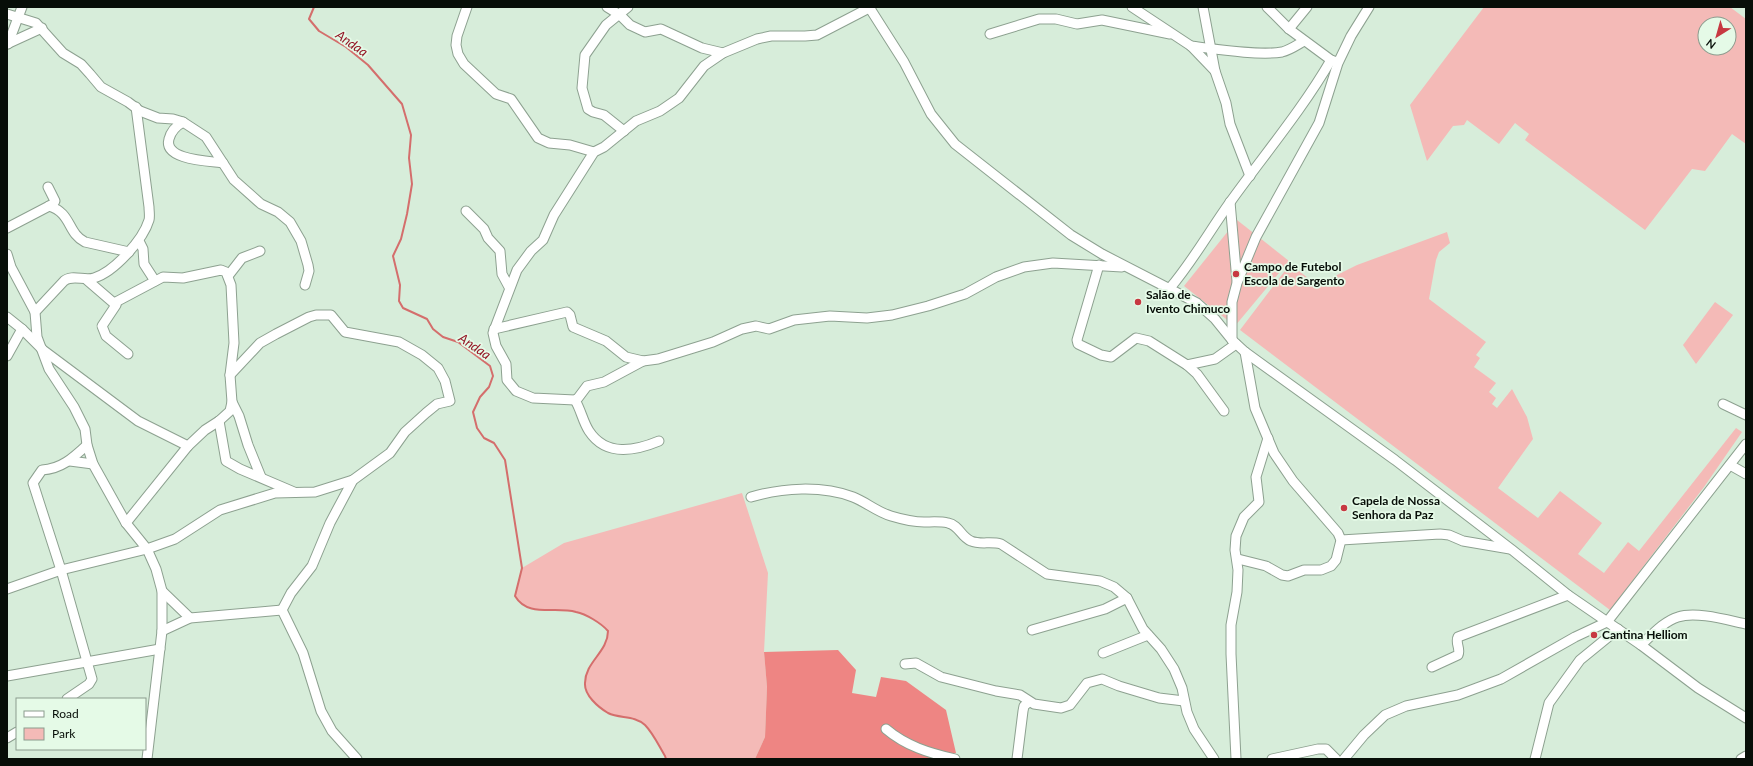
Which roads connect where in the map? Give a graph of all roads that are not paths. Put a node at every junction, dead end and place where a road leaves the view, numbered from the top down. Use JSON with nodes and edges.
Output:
{"nodes":[{"id":1,"x":22,"y":7,"type":"edge"},
{"id":2,"x":467,"y":7,"type":"edge"},
{"id":3,"x":606,"y":7,"type":"edge"},
{"id":4,"x":628,"y":7,"type":"edge"},
{"id":5,"x":869,"y":7,"type":"edge"},
{"id":6,"x":1132,"y":7,"type":"edge"},
{"id":7,"x":1203,"y":7,"type":"edge"},
{"id":8,"x":1267,"y":7,"type":"edge"},
{"id":9,"x":1307,"y":7,"type":"edge"},
{"id":10,"x":1369,"y":7,"type":"edge"},
{"id":11,"x":7,"y":14,"type":"edge"},
{"id":12,"x":620,"y":15,"type":"junction"},
{"id":13,"x":19,"y":17,"type":"junction"},
{"id":14,"x":42,"y":28,"type":"junction"},
{"id":15,"x":1289,"y":29,"type":"junction"},
{"id":16,"x":990,"y":34,"type":"dead end"},
{"id":17,"x":1178,"y":36,"type":"junction"},
{"id":18,"x":1304,"y":41,"type":"junction"},
{"id":19,"x":8,"y":44,"type":"edge"},
{"id":20,"x":1191,"y":46,"type":"junction"},
{"id":21,"x":1212,"y":49,"type":"junction"},
{"id":22,"x":723,"y":53,"type":"junction"},
{"id":23,"x":1334,"y":62,"type":"junction"},
{"id":24,"x":1215,"y":71,"type":"junction"},
{"id":25,"x":136,"y":107,"type":"junction"},
{"id":26,"x":183,"y":122,"type":"junction"},
{"id":27,"x":624,"y":131,"type":"junction"},
{"id":28,"x":594,"y":152,"type":"junction"},
{"id":29,"x":222,"y":163,"type":"junction"},
{"id":30,"x":1250,"y":176,"type":"junction"},
{"id":31,"x":48,"y":187,"type":"dead end"},
{"id":32,"x":1230,"y":202,"type":"junction"},
{"id":33,"x":50,"y":206,"type":"junction"},
{"id":34,"x":466,"y":211,"type":"dead end"},
{"id":35,"x":7,"y":228,"type":"edge"},
{"id":36,"x":139,"y":241,"type":"junction"},
{"id":37,"x":260,"y":251,"type":"dead end"},
{"id":38,"x":129,"y":252,"type":"junction"},
{"id":39,"x":7,"y":254,"type":"edge"},
{"id":40,"x":1098,"y":265,"type":"junction"},
{"id":41,"x":1126,"y":267,"type":"junction"},
{"id":42,"x":228,"y":276,"type":"junction"},
{"id":43,"x":87,"y":280,"type":"junction"},
{"id":44,"x":155,"y":281,"type":"junction"},
{"id":45,"x":1237,"y":283,"type":"junction"},
{"id":46,"x":305,"y":285,"type":"dead end"},
{"id":47,"x":510,"y":287,"type":"junction"},
{"id":48,"x":1170,"y":288,"type":"junction"},
{"id":49,"x":114,"y":302,"type":"junction"},
{"id":50,"x":35,"y":312,"type":"junction"},
{"id":51,"x":7,"y":317,"type":"edge"},
{"id":52,"x":494,"y":328,"type":"junction"},
{"id":53,"x":22,"y":329,"type":"junction"},
{"id":54,"x":1234,"y":342,"type":"junction"},
{"id":55,"x":43,"y":350,"type":"junction"},
{"id":56,"x":1245,"y":352,"type":"junction"},
{"id":57,"x":128,"y":354,"type":"dead end"},
{"id":58,"x":7,"y":356,"type":"edge"},
{"id":59,"x":643,"y":361,"type":"junction"},
{"id":60,"x":1187,"y":365,"type":"junction"},
{"id":61,"x":68,"y":368,"type":"junction"},
{"id":62,"x":230,"y":376,"type":"junction"},
{"id":63,"x":58,"y":381,"type":"junction"},
{"id":64,"x":575,"y":400,"type":"junction"},
{"id":65,"x":232,"y":402,"type":"junction"},
{"id":66,"x":1723,"y":404,"type":"dead end"},
{"id":67,"x":1224,"y":410,"type":"dead end"},
{"id":68,"x":1746,"y":415,"type":"edge"},
{"id":69,"x":220,"y":421,"type":"junction"},
{"id":70,"x":1268,"y":438,"type":"junction"},
{"id":71,"x":659,"y":441,"type":"dead end"},
{"id":72,"x":1746,"y":444,"type":"edge"},
{"id":73,"x":87,"y":445,"type":"junction"},
{"id":74,"x":188,"y":446,"type":"junction"},
{"id":75,"x":70,"y":461,"type":"junction"},
{"id":76,"x":93,"y":464,"type":"junction"},
{"id":77,"x":1730,"y":465,"type":"junction"},
{"id":78,"x":1746,"y":474,"type":"edge"},
{"id":79,"x":261,"y":477,"type":"junction"},
{"id":80,"x":353,"y":480,"type":"junction"},
{"id":81,"x":295,"y":492,"type":"junction"},
{"id":82,"x":750,"y":497,"type":"dead end"},
{"id":83,"x":126,"y":523,"type":"junction"},
{"id":84,"x":1341,"y":540,"type":"junction"},
{"id":85,"x":147,"y":549,"type":"junction"},
{"id":86,"x":1511,"y":549,"type":"junction"},
{"id":87,"x":1238,"y":559,"type":"junction"},
{"id":88,"x":61,"y":570,"type":"junction"},
{"id":89,"x":7,"y":589,"type":"edge"},
{"id":90,"x":162,"y":591,"type":"junction"},
{"id":91,"x":1568,"y":595,"type":"junction"},
{"id":92,"x":1127,"y":598,"type":"junction"},
{"id":93,"x":282,"y":610,"type":"junction"},
{"id":94,"x":190,"y":618,"type":"junction"},
{"id":95,"x":1606,"y":622,"type":"junction"},
{"id":96,"x":1746,"y":624,"type":"edge"},
{"id":97,"x":1618,"y":629,"type":"junction"},
{"id":98,"x":1032,"y":630,"type":"dead end"},
{"id":99,"x":162,"y":631,"type":"junction"},
{"id":100,"x":1148,"y":635,"type":"junction"},
{"id":101,"x":1641,"y":645,"type":"junction"},
{"id":102,"x":160,"y":649,"type":"junction"},
{"id":103,"x":1103,"y":653,"type":"dead end"},
{"id":104,"x":87,"y":663,"type":"junction"},
{"id":105,"x":904,"y":664,"type":"dead end"},
{"id":106,"x":1432,"y":667,"type":"dead end"},
{"id":107,"x":7,"y":676,"type":"edge"},
{"id":108,"x":68,"y":698,"type":"edge"},
{"id":109,"x":1184,"y":701,"type":"junction"},
{"id":110,"x":1029,"y":702,"type":"junction"},
{"id":111,"x":1746,"y":718,"type":"edge"},
{"id":112,"x":886,"y":729,"type":"dead end"},
{"id":113,"x":16,"y":733,"type":"edge"},
{"id":114,"x":7,"y":738,"type":"edge"},
{"id":115,"x":1746,"y":756,"type":"edge"},
{"id":116,"x":147,"y":759,"type":"edge"},
{"id":117,"x":357,"y":759,"type":"edge"},
{"id":118,"x":955,"y":759,"type":"edge"},
{"id":119,"x":1017,"y":759,"type":"edge"},
{"id":120,"x":1214,"y":759,"type":"edge"},
{"id":121,"x":1236,"y":759,"type":"edge"},
{"id":122,"x":1272,"y":759,"type":"edge"},
{"id":123,"x":1336,"y":759,"type":"edge"},
{"id":124,"x":1344,"y":759,"type":"edge"},
{"id":125,"x":1535,"y":759,"type":"edge"},
{"id":126,"x":1741,"y":759,"type":"edge"}],
"edges":[{"from":1,"to":13,"type":"street"},
{"from":2,"to":28,"type":"street"},
{"from":3,"to":12,"type":"street"},
{"from":4,"to":12,"type":"street"},
{"from":5,"to":22,"type":"street"},
{"from":5,"to":41,"type":"street"},
{"from":6,"to":17,"type":"street"},
{"from":7,"to":21,"type":"street"},
{"from":8,"to":15,"type":"street"},
{"from":9,"to":15,"type":"street"},
{"from":10,"to":23,"type":"street"},
{"from":11,"to":13,"type":"street"},
{"from":12,"to":22,"type":"street"},
{"from":12,"to":27,"type":"street"},
{"from":13,"to":14,"type":"street"},
{"from":13,"to":19,"type":"street"},
{"from":14,"to":19,"type":"street"},
{"from":14,"to":25,"type":"street"},
{"from":15,"to":18,"type":"street"},
{"from":16,"to":17,"type":"street"},
{"from":17,"to":20,"type":"street"},
{"from":18,"to":21,"type":"street"},
{"from":18,"to":23,"type":"street"},
{"from":20,"to":21,"type":"street"},
{"from":20,"to":24,"type":"street"},
{"from":21,"to":24,"type":"street"},
{"from":22,"to":27,"type":"street"},
{"from":23,"to":30,"type":"street"},
{"from":23,"to":45,"type":"street"},
{"from":24,"to":30,"type":"street"},
{"from":25,"to":26,"type":"street"},
{"from":25,"to":36,"type":"street"},
{"from":26,"to":29,"type":"street"},
{"from":26,"to":29,"type":"street"},
{"from":27,"to":28,"type":"street"},
{"from":28,"to":47,"type":"street"},
{"from":29,"to":46,"type":"street"},
{"from":30,"to":32,"type":"street"},
{"from":31,"to":33,"type":"street"},
{"from":32,"to":45,"type":"street"},
{"from":32,"to":48,"type":"street"},
{"from":33,"to":35,"type":"street"},
{"from":33,"to":38,"type":"street"},
{"from":34,"to":47,"type":"street"},
{"from":36,"to":38,"type":"street"},
{"from":36,"to":44,"type":"street"},
{"from":37,"to":42,"type":"street"},
{"from":38,"to":43,"type":"street"},
{"from":39,"to":50,"type":"street"},
{"from":40,"to":41,"type":"street"},
{"from":40,"to":59,"type":"street"},
{"from":40,"to":60,"type":"street"},
{"from":41,"to":48,"type":"street"},
{"from":42,"to":44,"type":"street"},
{"from":42,"to":62,"type":"street"},
{"from":43,"to":49,"type":"street"},
{"from":43,"to":50,"type":"street"},
{"from":44,"to":49,"type":"street"},
{"from":45,"to":54,"type":"street"},
{"from":47,"to":52,"type":"street"},
{"from":48,"to":54,"type":"street"},
{"from":49,"to":57,"type":"street"},
{"from":50,"to":55,"type":"street"},
{"from":51,"to":53,"type":"street"},
{"from":52,"to":59,"type":"street"},
{"from":52,"to":64,"type":"street"},
{"from":53,"to":55,"type":"street"},
{"from":53,"to":58,"type":"street"},
{"from":54,"to":56,"type":"street"},
{"from":54,"to":60,"type":"street"},
{"from":55,"to":61,"type":"street"},
{"from":55,"to":63,"type":"street"},
{"from":56,"to":70,"type":"street"},
{"from":56,"to":86,"type":"street"},
{"from":59,"to":64,"type":"street"},
{"from":60,"to":67,"type":"street"},
{"from":61,"to":63,"type":"street"},
{"from":61,"to":74,"type":"street"},
{"from":62,"to":65,"type":"street"},
{"from":62,"to":80,"type":"street"},
{"from":63,"to":73,"type":"street"},
{"from":64,"to":71,"type":"street"},
{"from":65,"to":69,"type":"street"},
{"from":65,"to":79,"type":"street"},
{"from":66,"to":68,"type":"street"},
{"from":69,"to":74,"type":"street"},
{"from":69,"to":79,"type":"street"},
{"from":70,"to":84,"type":"street"},
{"from":70,"to":87,"type":"street"},
{"from":72,"to":77,"type":"street"},
{"from":73,"to":75,"type":"street"},
{"from":73,"to":76,"type":"street"},
{"from":74,"to":83,"type":"street"},
{"from":75,"to":76,"type":"street"},
{"from":75,"to":88,"type":"street"},
{"from":76,"to":83,"type":"street"},
{"from":77,"to":78,"type":"street"},
{"from":77,"to":95,"type":"street"},
{"from":79,"to":81,"type":"street"},
{"from":80,"to":81,"type":"street"},
{"from":80,"to":93,"type":"street"},
{"from":81,"to":85,"type":"street"},
{"from":82,"to":92,"type":"street"},
{"from":83,"to":85,"type":"street"},
{"from":84,"to":86,"type":"street"},
{"from":84,"to":87,"type":"street"},
{"from":85,"to":88,"type":"street"},
{"from":85,"to":90,"type":"street"},
{"from":86,"to":91,"type":"street"},
{"from":87,"to":121,"type":"street"},
{"from":88,"to":89,"type":"street"},
{"from":88,"to":104,"type":"street"},
{"from":90,"to":94,"type":"street"},
{"from":90,"to":99,"type":"street"},
{"from":91,"to":95,"type":"street"},
{"from":91,"to":106,"type":"street"},
{"from":92,"to":98,"type":"street"},
{"from":92,"to":100,"type":"street"},
{"from":93,"to":94,"type":"street"},
{"from":93,"to":117,"type":"street"},
{"from":94,"to":99,"type":"street"},
{"from":95,"to":97,"type":"street"},
{"from":95,"to":124,"type":"street"},
{"from":96,"to":101,"type":"street"},
{"from":97,"to":101,"type":"street"},
{"from":97,"to":125,"type":"street"},
{"from":99,"to":102,"type":"street"},
{"from":100,"to":103,"type":"street"},
{"from":100,"to":109,"type":"street"},
{"from":101,"to":111,"type":"street"},
{"from":102,"to":104,"type":"street"},
{"from":102,"to":116,"type":"street"},
{"from":104,"to":107,"type":"street"},
{"from":104,"to":108,"type":"street"},
{"from":105,"to":110,"type":"street"},
{"from":109,"to":110,"type":"street"},
{"from":109,"to":120,"type":"street"},
{"from":110,"to":119,"type":"street"},
{"from":112,"to":118,"type":"street"},
{"from":113,"to":114,"type":"street"},
{"from":115,"to":126,"type":"street"},
{"from":122,"to":123,"type":"street"}]}
